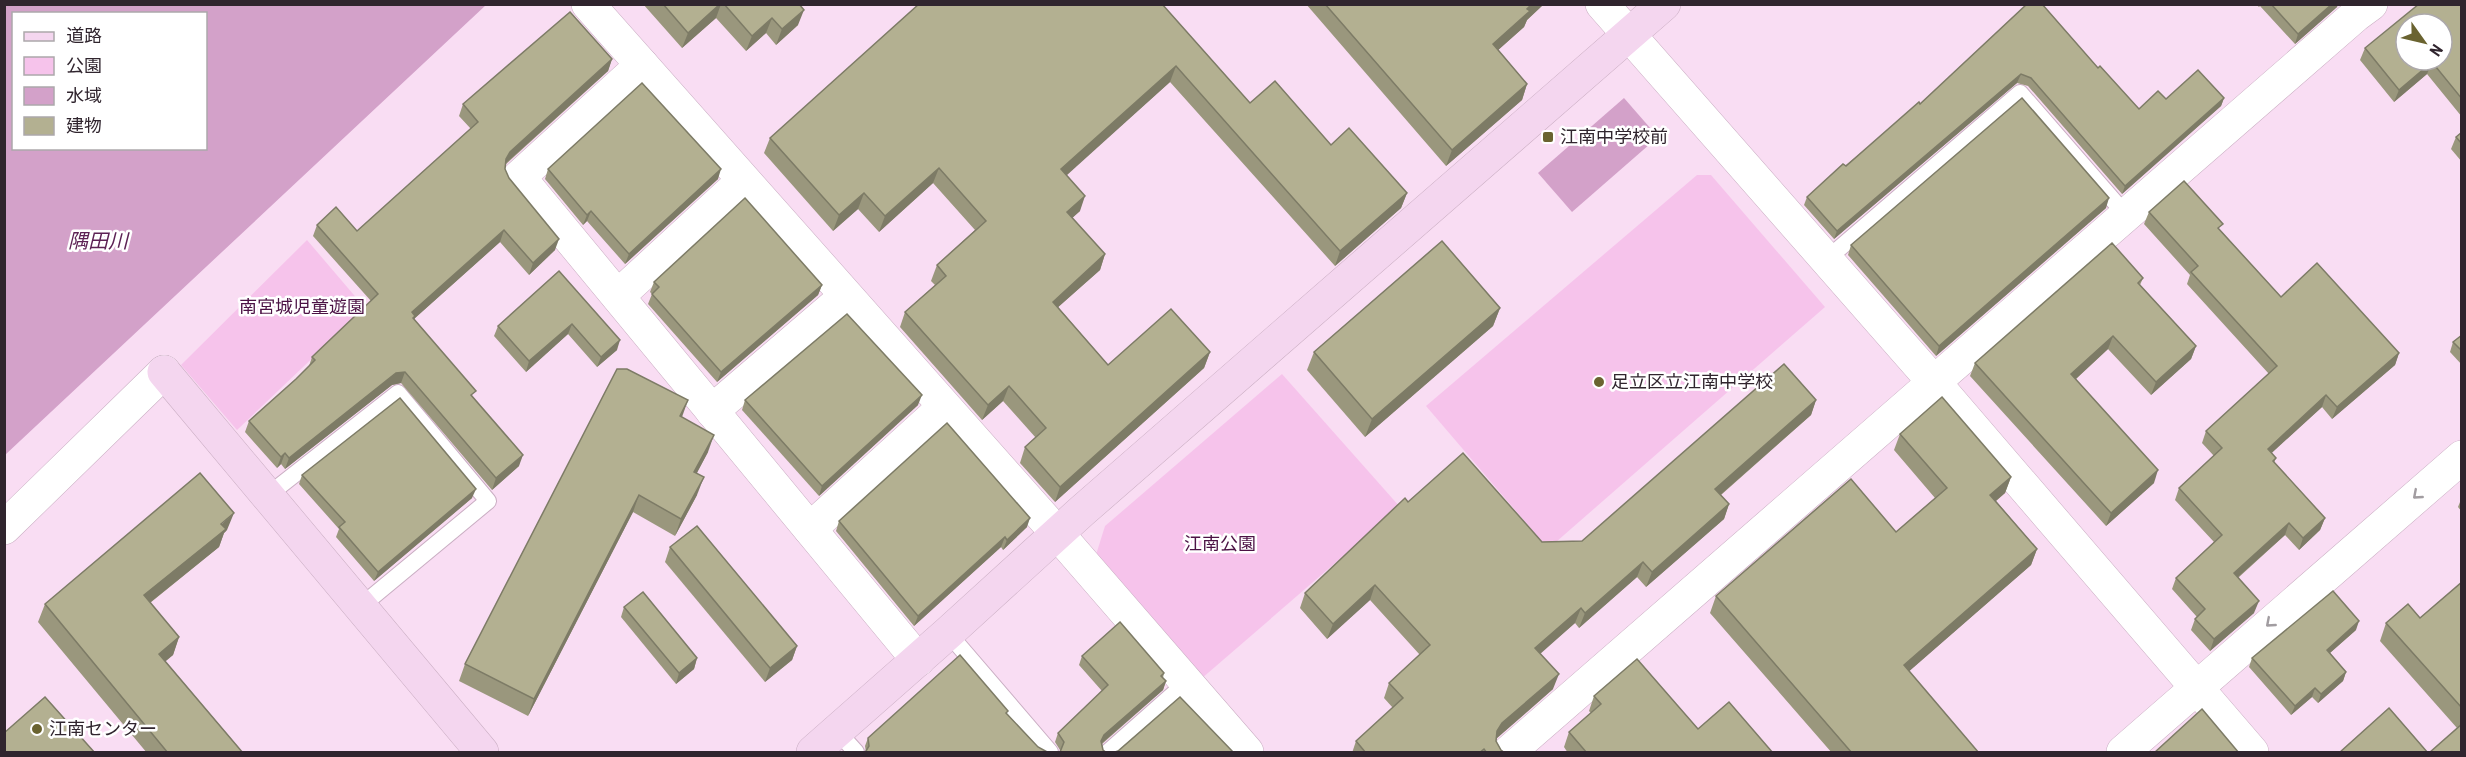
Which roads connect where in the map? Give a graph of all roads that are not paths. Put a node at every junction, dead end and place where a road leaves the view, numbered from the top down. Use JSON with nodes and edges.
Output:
{"nodes":[{"id":1,"x":588,"y":4,"type":"edge"},
{"id":2,"x":1602,"y":4,"type":"edge"},
{"id":3,"x":1664,"y":4,"type":"edge"},
{"id":4,"x":2371,"y":4,"type":"edge"},
{"id":5,"x":1629,"y":35,"type":"junction"},
{"id":6,"x":642,"y":65,"type":"junction"},
{"id":7,"x":743,"y":181,"type":"junction"},
{"id":8,"x":2126,"y":215,"type":"junction"},
{"id":9,"x":1827,"y":259,"type":"junction"},
{"id":10,"x":618,"y":297,"type":"junction"},
{"id":11,"x":846,"y":297,"type":"junction"},
{"id":12,"x":1933,"y":381,"type":"junction"},
{"id":13,"x":943,"y":408,"type":"junction"},
{"id":14,"x":712,"y":411,"type":"junction"},
{"id":15,"x":2462,"y":457,"type":"edge"},
{"id":16,"x":267,"y":496,"type":"junction"},
{"id":17,"x":4,"y":528,"type":"edge"},
{"id":18,"x":810,"y":529,"type":"junction"},
{"id":19,"x":1057,"y":533,"type":"junction"},
{"id":20,"x":360,"y":607,"type":"junction"},
{"id":21,"x":948,"y":633,"type":"junction"},
{"id":22,"x":918,"y":660,"type":"junction"},
{"id":23,"x":1186,"y":683,"type":"junction"},
{"id":24,"x":2195,"y":688,"type":"junction"},
{"id":25,"x":847,"y":742,"type":"edge"},
{"id":26,"x":482,"y":753,"type":"edge"},
{"id":27,"x":813,"y":753,"type":"edge"},
{"id":28,"x":1050,"y":753,"type":"edge"},
{"id":29,"x":1108,"y":753,"type":"edge"},
{"id":30,"x":1247,"y":753,"type":"edge"},
{"id":31,"x":1509,"y":753,"type":"edge"},
{"id":32,"x":2123,"y":753,"type":"edge"},
{"id":33,"x":2252,"y":753,"type":"edge"}],
"edges":[{"from":1,"to":6,"type":"street"},
{"from":2,"to":5,"type":"street"},
{"from":3,"to":5,"type":"street"},
{"from":4,"to":8,"type":"street"},
{"from":5,"to":9,"type":"street"},
{"from":5,"to":19,"type":"street"},
{"from":6,"to":7,"type":"street"},
{"from":6,"to":10,"type":"street"},
{"from":7,"to":10,"type":"street"},
{"from":7,"to":11,"type":"street"},
{"from":8,"to":9,"type":"lane"},
{"from":8,"to":12,"type":"street"},
{"from":9,"to":12,"type":"street"},
{"from":10,"to":14,"type":"street"},
{"from":11,"to":13,"type":"street"},
{"from":11,"to":14,"type":"street"},
{"from":12,"to":24,"type":"street"},
{"from":12,"to":31,"type":"street"},
{"from":13,"to":18,"type":"street"},
{"from":13,"to":19,"type":"street"},
{"from":14,"to":18,"type":"street"},
{"from":15,"to":24,"type":"street","one_way":true},
{"from":16,"to":17,"type":"street"},
{"from":16,"to":20,"type":"street"},
{"from":16,"to":20,"type":"lane"},
{"from":18,"to":22,"type":"street"},
{"from":19,"to":21,"type":"street"},
{"from":19,"to":23,"type":"street"},
{"from":20,"to":26,"type":"street"},
{"from":21,"to":22,"type":"street"},
{"from":21,"to":28,"type":"lane"},
{"from":22,"to":25,"type":"street"},
{"from":23,"to":29,"type":"lane"},
{"from":23,"to":30,"type":"street"},
{"from":24,"to":32,"type":"street"},
{"from":24,"to":33,"type":"street"},
{"from":25,"to":27,"type":"street"}]}
